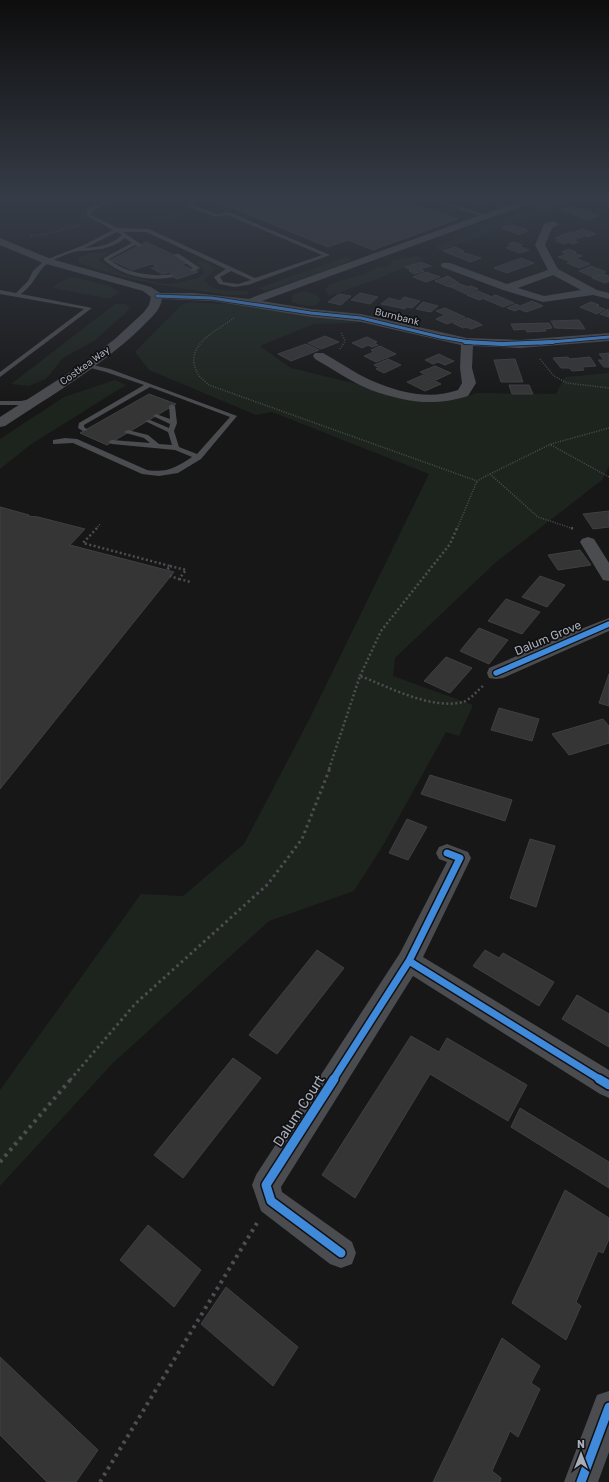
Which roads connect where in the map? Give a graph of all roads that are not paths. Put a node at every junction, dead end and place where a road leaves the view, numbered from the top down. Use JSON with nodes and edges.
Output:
{"nodes":[{"id":1,"x":39,"y":268,"type":"edge"},
{"id":2,"x":72,"y":268,"type":"edge"},
{"id":3,"x":121,"y":268,"type":"edge"},
{"id":4,"x":198,"y":268,"type":"edge"},
{"id":5,"x":230,"y":268,"type":"joint"},
{"id":6,"x":289,"y":268,"type":"edge"},
{"id":7,"x":342,"y":268,"type":"edge"},
{"id":8,"x":454,"y":268,"type":"edge"},
{"id":9,"x":552,"y":268,"type":"edge"},
{"id":10,"x":193,"y":270,"type":"dead end"},
{"id":11,"x":554,"y":271,"type":"junction"},
{"id":12,"x":171,"y":276,"type":"dead end"},
{"id":13,"x":255,"y":280,"type":"junction"},
{"id":14,"x":507,"y":288,"type":"junction"},
{"id":15,"x":0,"y":292,"type":"edge"},
{"id":16,"x":593,"y":292,"type":"junction"},
{"id":17,"x":16,"y":295,"type":"junction"},
{"id":18,"x":157,"y":296,"type":"junction"},
{"id":19,"x":609,"y":296,"type":"edge"},
{"id":20,"x":251,"y":303,"type":"junction"},
{"id":21,"x":609,"y":337,"type":"edge"},
{"id":22,"x":467,"y":342,"type":"junction"},
{"id":23,"x":322,"y":358,"type":"road end"},
{"id":24,"x":89,"y":366,"type":"junction"},
{"id":25,"x":0,"y":375,"type":"edge"},
{"id":26,"x":149,"y":385,"type":"junction"},
{"id":27,"x":136,"y":392,"type":"junction"},
{"id":28,"x":145,"y":396,"type":"dead end"},
{"id":29,"x":128,"y":397,"type":"junction"},
{"id":30,"x":37,"y":400,"type":"junction"},
{"id":31,"x":137,"y":401,"type":"dead end"},
{"id":32,"x":121,"y":402,"type":"junction"},
{"id":33,"x":0,"y":403,"type":"edge"},
{"id":34,"x":129,"y":405,"type":"dead end"},
{"id":35,"x":112,"y":406,"type":"junction"},
{"id":36,"x":172,"y":406,"type":"dead end"},
{"id":37,"x":121,"y":410,"type":"dead end"},
{"id":38,"x":164,"y":411,"type":"dead end"},
{"id":39,"x":101,"y":413,"type":"junction"},
{"id":40,"x":109,"y":416,"type":"dead end"},
{"id":41,"x":156,"y":416,"type":"dead end"},
{"id":42,"x":93,"y":417,"type":"junction"},
{"id":43,"x":173,"y":419,"type":"junction"},
{"id":44,"x":101,"y":421,"type":"dead end"},
{"id":45,"x":148,"y":421,"type":"dead end"},
{"id":46,"x":84,"y":422,"type":"junction"},
{"id":47,"x":0,"y":423,"type":"edge"},
{"id":48,"x":92,"y":426,"type":"dead end"},
{"id":49,"x":137,"y":427,"type":"dead end"},
{"id":50,"x":85,"y":430,"type":"dead end"},
{"id":51,"x":171,"y":431,"type":"junction"},
{"id":52,"x":128,"y":432,"type":"dead end"},
{"id":53,"x":146,"y":436,"type":"junction"},
{"id":54,"x":119,"y":438,"type":"dead end"},
{"id":55,"x":56,"y":442,"type":"dead end"},
{"id":56,"x":112,"y":442,"type":"dead end"},
{"id":57,"x":132,"y":444,"type":"junction"},
{"id":58,"x":157,"y":446,"type":"junction"},
{"id":59,"x":176,"y":448,"type":"junction"},
{"id":60,"x":198,"y":457,"type":"junction"},
{"id":61,"x":588,"y":542,"type":"road end"},
{"id":62,"x":609,"y":576,"type":"edge"},
{"id":63,"x":609,"y":624,"type":"edge"},
{"id":64,"x":496,"y":673,"type":"road end"},
{"id":65,"x":447,"y":853,"type":"dead end"},
{"id":66,"x":409,"y":961,"type":"junction"},
{"id":67,"x":609,"y":1086,"type":"edge"},
{"id":68,"x":341,"y":1253,"type":"dead end"},
{"id":69,"x":609,"y":1407,"type":"edge"},
{"id":70,"x":581,"y":1482,"type":"edge"}],
"edges":[{"from":1,"to":17,"type":"lane"},
{"from":2,"to":18,"type":"street"},
{"from":3,"to":12,"type":"lane"},
{"from":4,"to":10,"type":"lane"},
{"from":5,"to":13,"type":"lane"},
{"from":5,"to":13,"type":"lane"},
{"from":6,"to":13,"type":"lane"},
{"from":7,"to":20,"type":"street"},
{"from":8,"to":14,"type":"street"},
{"from":9,"to":11,"type":"street"},
{"from":11,"to":14,"type":"street"},
{"from":11,"to":16,"type":"street"},
{"from":14,"to":16,"type":"street"},
{"from":15,"to":17,"type":"lane"},
{"from":16,"to":19,"type":"street"},
{"from":17,"to":25,"type":"lane"},
{"from":18,"to":20,"type":"street","name":"Burnbank"},
{"from":18,"to":24,"type":"street","name":"Costkea Way"},
{"from":20,"to":22,"type":"street","name":"Burnbank"},
{"from":21,"to":22,"type":"street","name":"Burnbank"},
{"from":22,"to":23,"type":"street"},
{"from":24,"to":26,"type":"lane"},
{"from":24,"to":30,"type":"street","name":"Costkea Way"},
{"from":26,"to":27,"type":"lane"},
{"from":26,"to":60,"type":"lane"},
{"from":27,"to":28,"type":"lane"},
{"from":27,"to":29,"type":"lane"},
{"from":29,"to":31,"type":"lane"},
{"from":29,"to":32,"type":"lane"},
{"from":30,"to":33,"type":"lane"},
{"from":30,"to":47,"type":"street","name":"Costkea Way"},
{"from":32,"to":34,"type":"lane"},
{"from":32,"to":35,"type":"lane"},
{"from":35,"to":37,"type":"lane"},
{"from":35,"to":39,"type":"lane"},
{"from":36,"to":43,"type":"lane"},
{"from":38,"to":43,"type":"lane"},
{"from":39,"to":40,"type":"lane"},
{"from":39,"to":42,"type":"lane"},
{"from":41,"to":43,"type":"lane"},
{"from":42,"to":44,"type":"lane"},
{"from":42,"to":46,"type":"lane"},
{"from":43,"to":51,"type":"lane"},
{"from":45,"to":51,"type":"lane"},
{"from":46,"to":48,"type":"lane"},
{"from":46,"to":50,"type":"lane"},
{"from":49,"to":53,"type":"lane"},
{"from":51,"to":59,"type":"lane"},
{"from":52,"to":53,"type":"lane"},
{"from":53,"to":58,"type":"lane"},
{"from":54,"to":57,"type":"lane"},
{"from":55,"to":60,"type":"lane"},
{"from":56,"to":57,"type":"lane"},
{"from":57,"to":58,"type":"lane"},
{"from":58,"to":59,"type":"lane"},
{"from":59,"to":60,"type":"lane"},
{"from":61,"to":62,"type":"street"},
{"from":63,"to":64,"type":"street","name":"Dalum Grove"},
{"from":65,"to":66,"type":"street","name":"Dalum Court"},
{"from":66,"to":67,"type":"street"},
{"from":66,"to":68,"type":"street","name":"Dalum Court"},
{"from":69,"to":70,"type":"street"}]}
